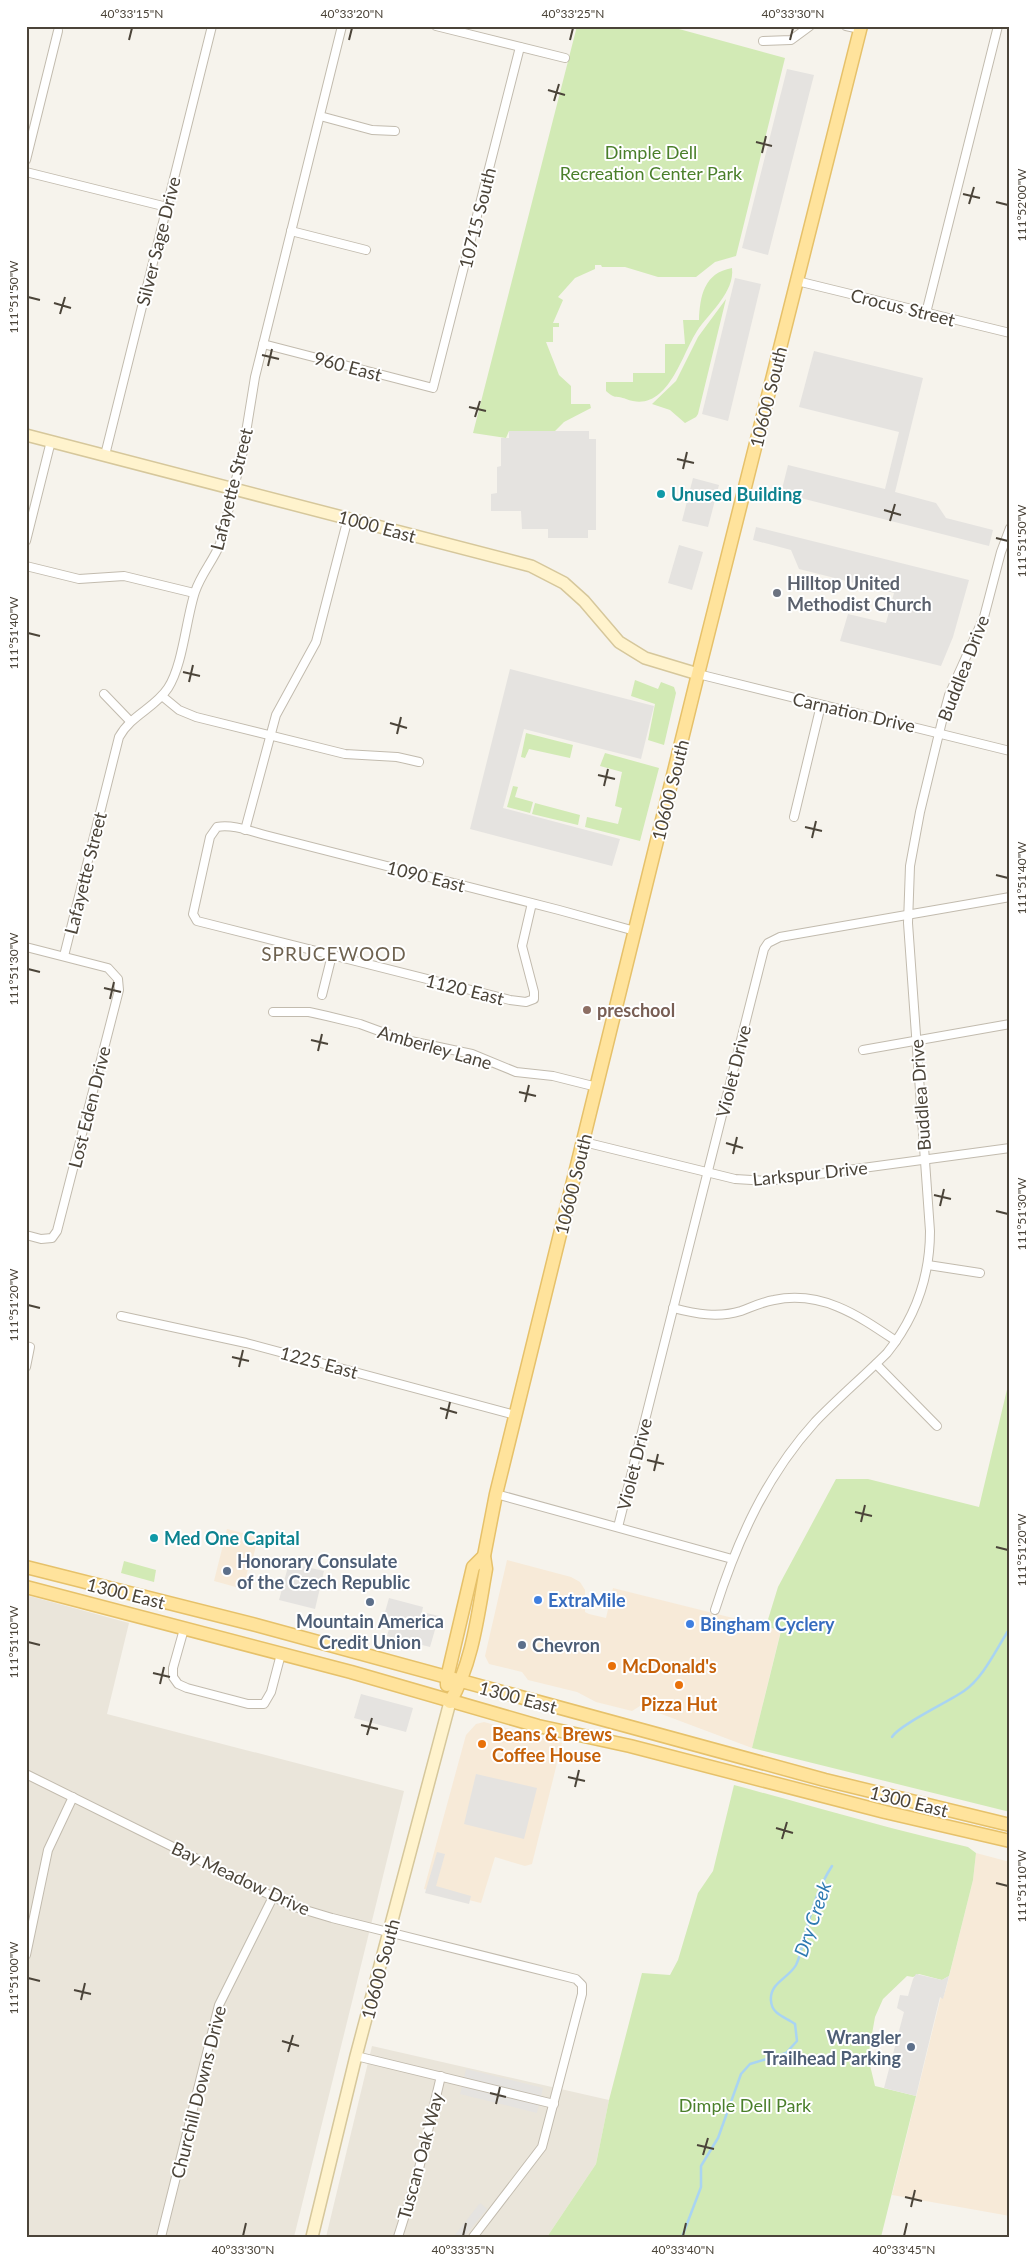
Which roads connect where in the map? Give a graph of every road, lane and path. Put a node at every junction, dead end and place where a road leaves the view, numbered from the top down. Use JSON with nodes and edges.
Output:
{"nodes":[{"id":1,"x":212,"y":26,"type":"edge"},
{"id":2,"x":342,"y":26,"type":"edge"},
{"id":3,"x":436,"y":26,"type":"edge"},
{"id":4,"x":810,"y":26,"type":"edge"},
{"id":5,"x":846,"y":26,"type":"edge"},
{"id":6,"x":998,"y":26,"type":"edge"},
{"id":7,"x":861,"y":28,"type":"edge"},
{"id":8,"x":58,"y":31,"type":"dead end"},
{"id":9,"x":763,"y":41,"type":"dead end"},
{"id":10,"x":520,"y":47,"type":"junction"},
{"id":11,"x":565,"y":58,"type":"dead end"},
{"id":12,"x":320,"y":116,"type":"junction"},
{"id":13,"x":395,"y":131,"type":"dead end"},
{"id":14,"x":26,"y":160,"type":"edge"},
{"id":15,"x":26,"y":172,"type":"edge"},
{"id":16,"x":167,"y":207,"type":"junction"},
{"id":17,"x":291,"y":231,"type":"junction"},
{"id":18,"x":366,"y":250,"type":"dead end"},
{"id":19,"x":797,"y":281,"type":"junction"},
{"id":20,"x":926,"y":313,"type":"junction"},
{"id":21,"x":1010,"y":333,"type":"edge"},
{"id":22,"x":263,"y":344,"type":"junction"},
{"id":23,"x":434,"y":388,"type":"joint"},
{"id":24,"x":26,"y":435,"type":"edge"},
{"id":25,"x":51,"y":442,"type":"junction"},
{"id":26,"x":105,"y":455,"type":"junction"},
{"id":27,"x":234,"y":489,"type":"junction"},
{"id":28,"x":348,"y":518,"type":"junction"},
{"id":29,"x":1010,"y":528,"type":"edge"},
{"id":30,"x":26,"y":541,"type":"edge"},
{"id":31,"x":26,"y":566,"type":"edge"},
{"id":32,"x":194,"y":593,"type":"junction"},
{"id":33,"x":698,"y":674,"type":"junction"},
{"id":34,"x":104,"y":694,"type":"dead end"},
{"id":35,"x":162,"y":696,"type":"junction"},
{"id":36,"x":821,"y":705,"type":"junction"},
{"id":37,"x":130,"y":721,"type":"junction"},
{"id":38,"x":939,"y":733,"type":"junction"},
{"id":39,"x":270,"y":736,"type":"junction"},
{"id":40,"x":1010,"y":751,"type":"edge"},
{"id":41,"x":419,"y":762,"type":"dead end"},
{"id":42,"x":794,"y":818,"type":"dead end"},
{"id":43,"x":246,"y":830,"type":"junction"},
{"id":44,"x":1010,"y":897,"type":"edge"},
{"id":45,"x":532,"y":903,"type":"junction"},
{"id":46,"x":908,"y":915,"type":"junction"},
{"id":47,"x":194,"y":918,"type":"joint"},
{"id":48,"x":635,"y":931,"type":"junction"},
{"id":49,"x":26,"y":947,"type":"edge"},
{"id":50,"x":332,"y":955,"type":"junction"},
{"id":51,"x":64,"y":956,"type":"junction"},
{"id":52,"x":322,"y":995,"type":"dead end"},
{"id":53,"x":274,"y":1012,"type":"dead end"},
{"id":54,"x":1010,"y":1024,"type":"edge"},
{"id":55,"x":916,"y":1040,"type":"junction"},
{"id":56,"x":863,"y":1050,"type":"dead end"},
{"id":57,"x":597,"y":1087,"type":"junction"},
{"id":58,"x":584,"y":1142,"type":"junction"},
{"id":59,"x":1010,"y":1148,"type":"edge"},
{"id":60,"x":925,"y":1160,"type":"junction"},
{"id":61,"x":708,"y":1172,"type":"junction"},
{"id":62,"x":26,"y":1235,"type":"edge"},
{"id":63,"x":928,"y":1265,"type":"junction"},
{"id":64,"x":980,"y":1273,"type":"dead end"},
{"id":65,"x":673,"y":1308,"type":"junction"},
{"id":66,"x":120,"y":1316,"type":"dead end"},
{"id":67,"x":896,"y":1342,"type":"junction"},
{"id":68,"x":28,"y":1346,"type":"edge"},
{"id":69,"x":876,"y":1364,"type":"junction"},
{"id":70,"x":26,"y":1367,"type":"edge"},
{"id":71,"x":515,"y":1415,"type":"junction"},
{"id":72,"x":937,"y":1426,"type":"dead end"},
{"id":73,"x":496,"y":1494,"type":"junction"},
{"id":74,"x":618,"y":1527,"type":"junction"},
{"id":75,"x":484,"y":1556,"type":"junction"},
{"id":76,"x":732,"y":1559,"type":"junction"},
{"id":77,"x":26,"y":1567,"type":"edge"},
{"id":78,"x":26,"y":1587,"type":"edge"},
{"id":79,"x":716,"y":1610,"type":"dead end"},
{"id":80,"x":184,"y":1629,"type":"junction"},
{"id":81,"x":282,"y":1654,"type":"junction"},
{"id":82,"x":446,"y":1678,"type":"junction"},
{"id":83,"x":462,"y":1682,"type":"junction"},
{"id":84,"x":450,"y":1702,"type":"junction"},
{"id":85,"x":26,"y":1774,"type":"edge"},
{"id":86,"x":73,"y":1797,"type":"junction"},
{"id":87,"x":1010,"y":1825,"type":"edge"},
{"id":88,"x":1010,"y":1842,"type":"edge"},
{"id":89,"x":273,"y":1897,"type":"junction"},
{"id":90,"x":389,"y":1932,"type":"junction"},
{"id":91,"x":26,"y":1956,"type":"edge"},
{"id":92,"x":356,"y":2056,"type":"junction"},
{"id":93,"x":442,"y":2076,"type":"junction"},
{"id":94,"x":554,"y":2104,"type":"junction"},
{"id":95,"x":314,"y":2236,"type":"edge"},
{"id":96,"x":161,"y":2237,"type":"edge"},
{"id":97,"x":398,"y":2237,"type":"edge"},
{"id":98,"x":473,"y":2237,"type":"edge"}],
"edges":[{"from":1,"to":16,"type":"street","name":"Silver Sage Drive"},
{"from":2,"to":12,"type":"street","name":"Lafayette Street"},
{"from":3,"to":10,"type":"street"},
{"from":4,"to":9,"type":"street"},
{"from":5,"to":7,"type":"street"},
{"from":6,"to":20,"type":"street"},
{"from":7,"to":19,"type":"main road","name":"10600 South"},
{"from":8,"to":14,"type":"street"},
{"from":10,"to":11,"type":"street"},
{"from":10,"to":23,"type":"street","name":"10715 South"},
{"from":12,"to":13,"type":"street"},
{"from":12,"to":17,"type":"street","name":"Lafayette Street"},
{"from":15,"to":16,"type":"street"},
{"from":16,"to":26,"type":"street","name":"Silver Sage Drive"},
{"from":17,"to":18,"type":"street"},
{"from":17,"to":22,"type":"street","name":"Lafayette Street"},
{"from":19,"to":20,"type":"street","name":"Crocus Street"},
{"from":19,"to":33,"type":"main road","name":"10600 South"},
{"from":20,"to":21,"type":"street","name":"Crocus Street"},
{"from":22,"to":23,"type":"street","name":"960 East"},
{"from":22,"to":27,"type":"street","name":"Lafayette Street"},
{"from":24,"to":25,"type":"street","name":"1000 East"},
{"from":25,"to":26,"type":"street","name":"1000 East"},
{"from":25,"to":30,"type":"street"},
{"from":26,"to":27,"type":"street","name":"1000 East"},
{"from":27,"to":28,"type":"street","name":"1000 East"},
{"from":27,"to":32,"type":"street","name":"Lafayette Street"},
{"from":28,"to":33,"type":"street","name":"1000 East"},
{"from":28,"to":39,"type":"street"},
{"from":29,"to":38,"type":"street","name":"Buddlea Drive"},
{"from":31,"to":32,"type":"street"},
{"from":32,"to":35,"type":"street","name":"Lafayette Street"},
{"from":33,"to":36,"type":"street","name":"Carnation Drive"},
{"from":33,"to":48,"type":"main road","name":"10600 South"},
{"from":34,"to":37,"type":"street"},
{"from":35,"to":37,"type":"street","name":"Lafayette Street"},
{"from":35,"to":39,"type":"street"},
{"from":36,"to":38,"type":"street","name":"Carnation Drive"},
{"from":36,"to":42,"type":"street"},
{"from":37,"to":51,"type":"street","name":"Lafayette Street"},
{"from":38,"to":40,"type":"street","name":"Carnation Drive"},
{"from":38,"to":46,"type":"street","name":"Buddlea Drive"},
{"from":39,"to":41,"type":"street"},
{"from":39,"to":43,"type":"street"},
{"from":43,"to":45,"type":"street","name":"1090 East"},
{"from":43,"to":47,"type":"street","name":"1090 East"},
{"from":44,"to":46,"type":"street","name":"Violet Drive"},
{"from":45,"to":48,"type":"street","name":"1090 East"},
{"from":45,"to":50,"type":"street","name":"1120 East"},
{"from":46,"to":55,"type":"street","name":"Buddlea Drive"},
{"from":46,"to":61,"type":"street","name":"Violet Drive"},
{"from":47,"to":50,"type":"street","name":"1120 East"},
{"from":48,"to":57,"type":"main road","name":"10600 South"},
{"from":49,"to":51,"type":"street"},
{"from":50,"to":52,"type":"street"},
{"from":51,"to":62,"type":"street","name":"Lost Eden Drive"},
{"from":53,"to":57,"type":"street","name":"Amberley Lane"},
{"from":54,"to":55,"type":"street"},
{"from":55,"to":56,"type":"street"},
{"from":55,"to":60,"type":"street","name":"Buddlea Drive"},
{"from":57,"to":58,"type":"main road","name":"10600 South"},
{"from":58,"to":61,"type":"street","name":"Larkspur Drive"},
{"from":58,"to":71,"type":"main road","name":"10600 South"},
{"from":59,"to":60,"type":"street","name":"Larkspur Drive"},
{"from":60,"to":61,"type":"street","name":"Larkspur Drive"},
{"from":60,"to":63,"type":"street","name":"Buddlea Drive"},
{"from":61,"to":65,"type":"street","name":"Violet Drive"},
{"from":63,"to":64,"type":"street"},
{"from":63,"to":67,"type":"street","name":"Buddlea Drive"},
{"from":65,"to":67,"type":"street"},
{"from":65,"to":74,"type":"street","name":"Violet Drive"},
{"from":66,"to":71,"type":"street","name":"1225 East"},
{"from":67,"to":69,"type":"street","name":"Buddlea Drive"},
{"from":68,"to":70,"type":"street"},
{"from":69,"to":72,"type":"street"},
{"from":69,"to":76,"type":"street","name":"Buddlea Drive"},
{"from":71,"to":73,"type":"main road","name":"10600 South"},
{"from":73,"to":74,"type":"street"},
{"from":73,"to":75,"type":"main road","name":"10600 South"},
{"from":74,"to":76,"type":"street"},
{"from":75,"to":82,"type":"main road","name":"10600 South"},
{"from":75,"to":83,"type":"main road","name":"10600 South"},
{"from":76,"to":79,"type":"street","name":"Buddlea Drive"},
{"from":77,"to":82,"type":"main road","name":"1300 East"},
{"from":78,"to":80,"type":"main road","name":"1300 East"},
{"from":80,"to":81,"type":"main road","name":"1300 East"},
{"from":80,"to":81,"type":"street"},
{"from":81,"to":84,"type":"main road","name":"1300 East"},
{"from":82,"to":83,"type":"main road","name":"1300 East"},
{"from":82,"to":84,"type":"main road","name":"10600 South"},
{"from":83,"to":84,"type":"main road","name":"10600 South"},
{"from":83,"to":87,"type":"main road","name":"1300 East"},
{"from":84,"to":88,"type":"main road","name":"1300 East"},
{"from":84,"to":90,"type":"street","name":"10600 South"},
{"from":85,"to":86,"type":"street","name":"Bay Meadow Drive"},
{"from":86,"to":89,"type":"street","name":"Bay Meadow Drive"},
{"from":86,"to":91,"type":"street"},
{"from":89,"to":90,"type":"street","name":"Bay Meadow Drive"},
{"from":89,"to":96,"type":"street","name":"Churchill Downs Drive"},
{"from":90,"to":92,"type":"street","name":"10600 South"},
{"from":90,"to":94,"type":"street","name":"Bay Meadow Drive"},
{"from":92,"to":93,"type":"street"},
{"from":92,"to":95,"type":"street","name":"10600 South"},
{"from":93,"to":94,"type":"street"},
{"from":93,"to":97,"type":"street","name":"Tuscan Oak Way"},
{"from":94,"to":98,"type":"street"}]}
